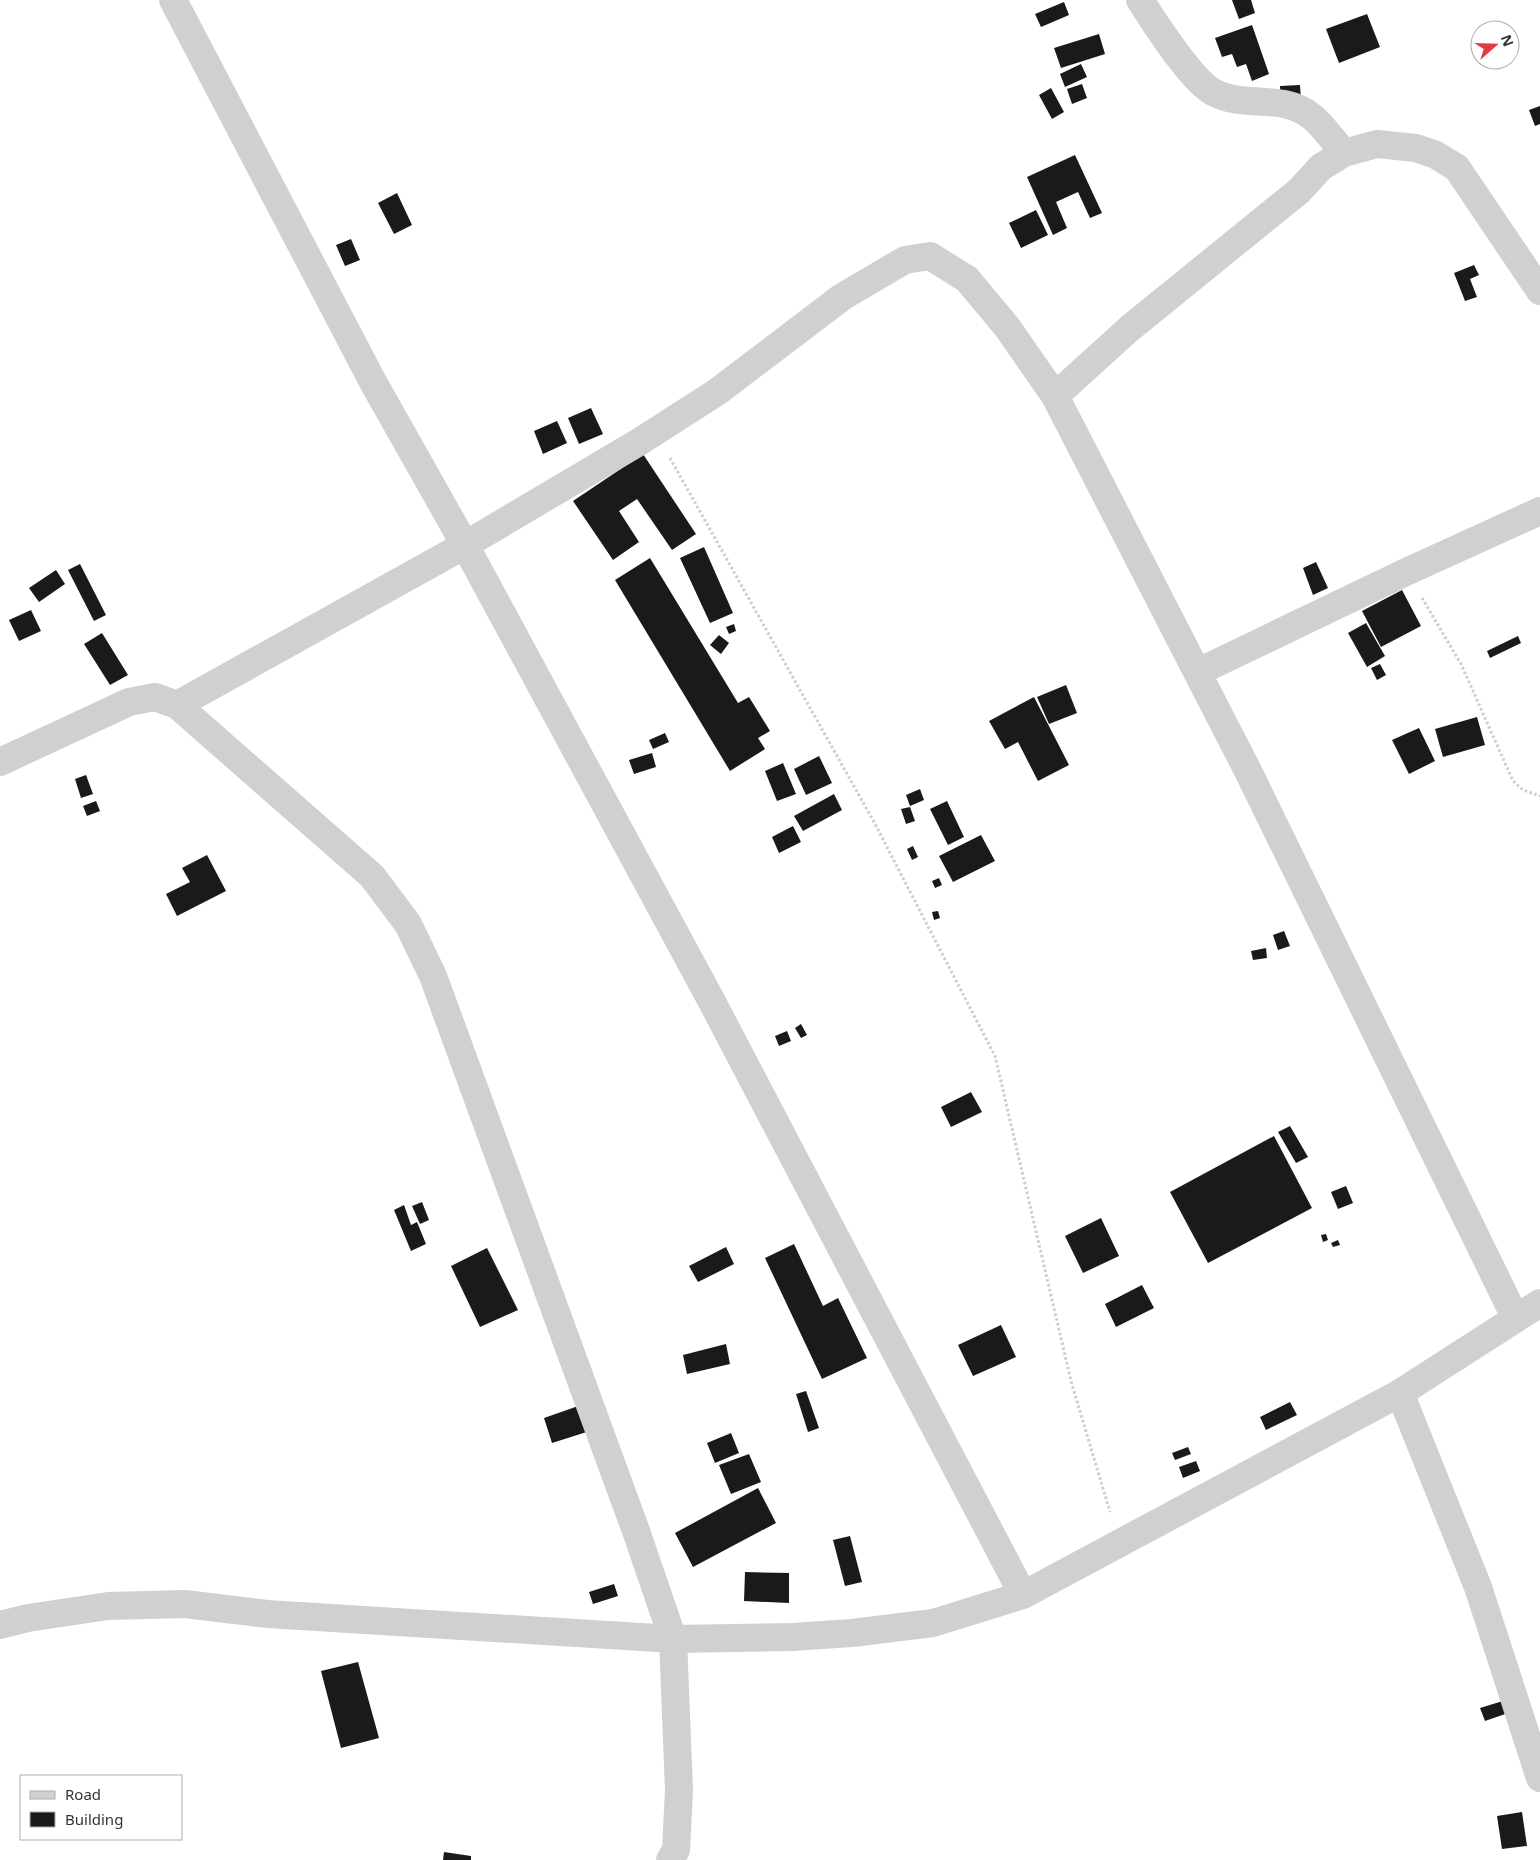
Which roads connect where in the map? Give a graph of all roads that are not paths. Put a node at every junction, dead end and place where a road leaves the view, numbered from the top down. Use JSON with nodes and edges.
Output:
{"nodes":[{"id":1,"x":173,"y":0,"type":"edge"},
{"id":2,"x":1140,"y":0,"type":"edge"},
{"id":3,"x":1344,"y":153,"type":"junction"},
{"id":4,"x":1540,"y":291,"type":"edge"},
{"id":5,"x":1055,"y":396,"type":"junction"},
{"id":6,"x":1540,"y":511,"type":"edge"},
{"id":7,"x":465,"y":545,"type":"junction"},
{"id":8,"x":1198,"y":672,"type":"junction"},
{"id":9,"x":177,"y":705,"type":"junction"},
{"id":10,"x":0,"y":762,"type":"edge"},
{"id":11,"x":1540,"y":1303,"type":"edge"},
{"id":12,"x":1515,"y":1317,"type":"junction"},
{"id":13,"x":1400,"y":1393,"type":"junction"},
{"id":14,"x":1023,"y":1594,"type":"junction"},
{"id":15,"x":0,"y":1625,"type":"edge"},
{"id":16,"x":673,"y":1639,"type":"junction"},
{"id":17,"x":1540,"y":1778,"type":"edge"},
{"id":18,"x":670,"y":1860,"type":"edge"}],
"edges":[{"from":1,"to":7,"type":"street"},
{"from":2,"to":3,"type":"street"},
{"from":3,"to":4,"type":"street"},
{"from":3,"to":5,"type":"street"},
{"from":5,"to":7,"type":"street"},
{"from":5,"to":8,"type":"street"},
{"from":6,"to":8,"type":"street"},
{"from":7,"to":9,"type":"street"},
{"from":7,"to":14,"type":"street"},
{"from":8,"to":12,"type":"street"},
{"from":9,"to":10,"type":"street"},
{"from":9,"to":16,"type":"street"},
{"from":11,"to":12,"type":"street"},
{"from":12,"to":13,"type":"street"},
{"from":13,"to":14,"type":"street"},
{"from":13,"to":17,"type":"street"},
{"from":14,"to":16,"type":"street"},
{"from":15,"to":16,"type":"street"},
{"from":16,"to":18,"type":"street"}]}
